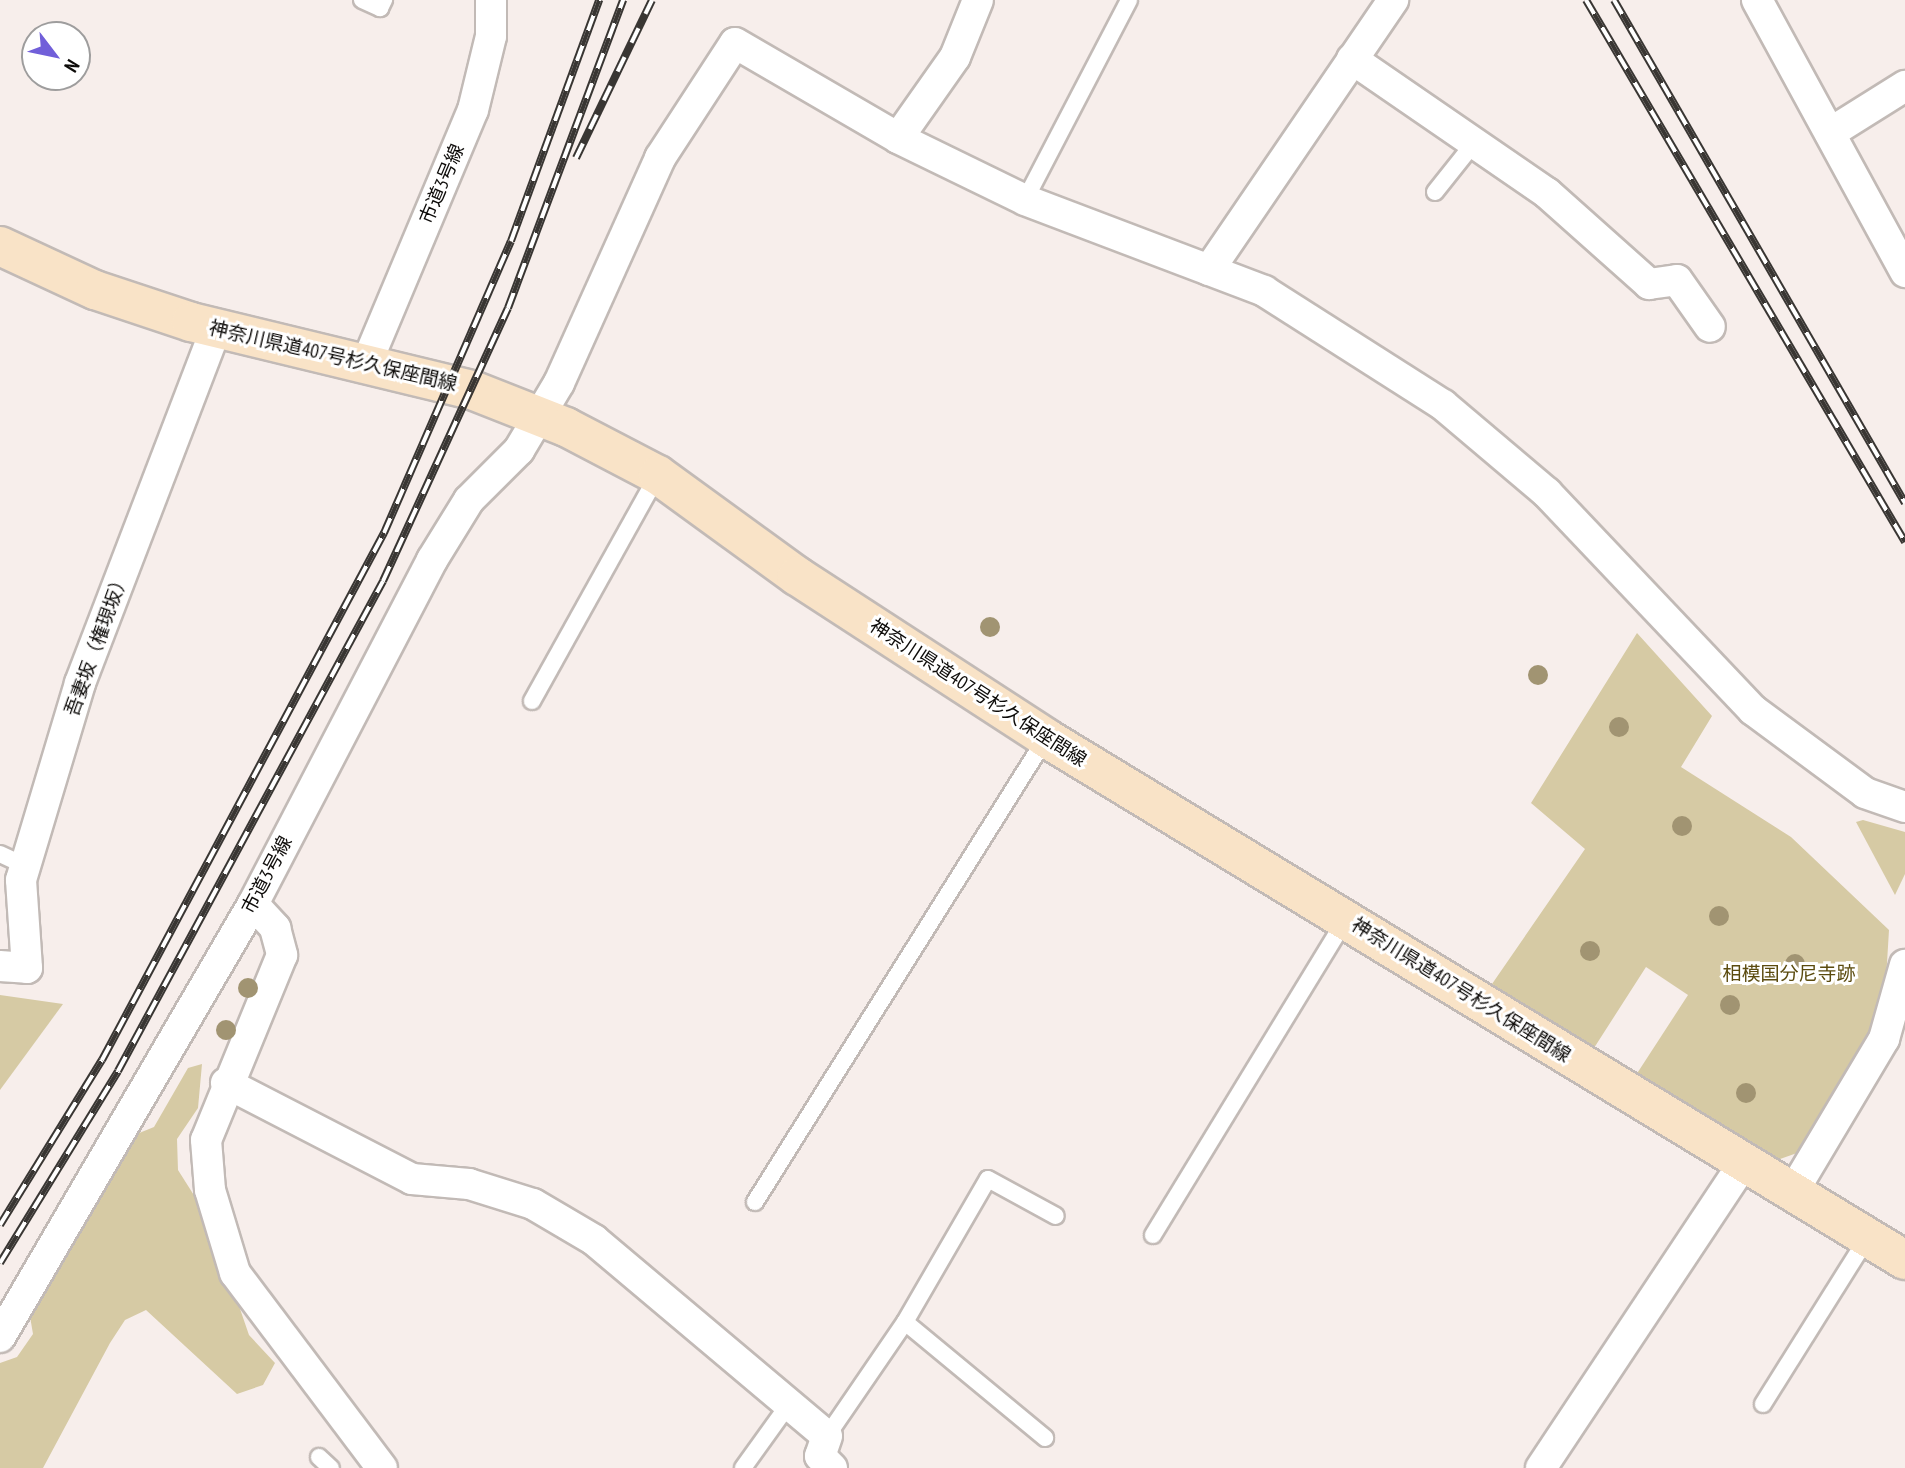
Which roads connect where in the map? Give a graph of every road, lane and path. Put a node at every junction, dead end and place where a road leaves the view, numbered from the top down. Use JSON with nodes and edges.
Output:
{"nodes":[{"id":1,"x":362,"y":0,"type":"edge"},
{"id":2,"x":384,"y":0,"type":"edge"},
{"id":3,"x":491,"y":0,"type":"edge"},
{"id":4,"x":978,"y":0,"type":"edge"},
{"id":5,"x":1129,"y":0,"type":"edge"},
{"id":6,"x":1393,"y":0,"type":"edge"},
{"id":7,"x":1757,"y":0,"type":"edge"},
{"id":8,"x":1352,"y":59,"type":"junction"},
{"id":9,"x":1905,"y":86,"type":"edge"},
{"id":10,"x":1830,"y":133,"type":"junction"},
{"id":11,"x":898,"y":138,"type":"junction"},
{"id":12,"x":1474,"y":143,"type":"junction"},
{"id":13,"x":1435,"y":192,"type":"dead end"},
{"id":14,"x":1025,"y":200,"type":"junction"},
{"id":15,"x":0,"y":246,"type":"edge"},
{"id":16,"x":1209,"y":270,"type":"junction"},
{"id":17,"x":1905,"y":272,"type":"edge"},
{"id":18,"x":1710,"y":327,"type":"dead end"},
{"id":19,"x":216,"y":328,"type":"junction"},
{"id":20,"x":367,"y":362,"type":"junction"},
{"id":21,"x":536,"y":417,"type":"junction"},
{"id":22,"x":658,"y":475,"type":"junction"},
{"id":23,"x":532,"y":701,"type":"dead end"},
{"id":24,"x":1046,"y":738,"type":"junction"},
{"id":25,"x":1905,"y":807,"type":"edge"},
{"id":26,"x":13,"y":860,"type":"edge"},
{"id":27,"x":253,"y":904,"type":"junction"},
{"id":28,"x":1347,"y":918,"type":"junction"},
{"id":29,"x":1905,"y":965,"type":"edge"},
{"id":30,"x":13,"y":967,"type":"edge"},
{"id":31,"x":226,"y":1083,"type":"junction"},
{"id":32,"x":1742,"y":1165,"type":"junction"},
{"id":33,"x":1791,"y":1195,"type":"junction"},
{"id":34,"x":755,"y":1202,"type":"dead end"},
{"id":35,"x":1056,"y":1216,"type":"dead end"},
{"id":36,"x":1153,"y":1235,"type":"dead end"},
{"id":37,"x":1867,"y":1238,"type":"junction"},
{"id":38,"x":1905,"y":1260,"type":"edge"},
{"id":39,"x":905,"y":1322,"type":"junction"},
{"id":40,"x":0,"y":1337,"type":"edge"},
{"id":41,"x":789,"y":1404,"type":"junction"},
{"id":42,"x":1763,"y":1404,"type":"dead end"},
{"id":43,"x":827,"y":1436,"type":"junction"},
{"id":44,"x":1045,"y":1438,"type":"dead end"},
{"id":45,"x":382,"y":1468,"type":"edge"},
{"id":46,"x":743,"y":1468,"type":"edge"},
{"id":47,"x":832,"y":1468,"type":"edge"},
{"id":48,"x":1541,"y":1468,"type":"edge"}],
"edges":[{"from":1,"to":2,"type":"lane"},
{"from":3,"to":20,"type":"street","name":"市道3号線"},
{"from":4,"to":11,"type":"street"},
{"from":5,"to":14,"type":"lane"},
{"from":6,"to":8,"type":"street"},
{"from":7,"to":10,"type":"street"},
{"from":8,"to":12,"type":"street"},
{"from":8,"to":16,"type":"street"},
{"from":9,"to":10,"type":"street"},
{"from":10,"to":17,"type":"street"},
{"from":11,"to":14,"type":"street"},
{"from":11,"to":21,"type":"street","name":"市道3号線"},
{"from":12,"to":13,"type":"lane"},
{"from":12,"to":18,"type":"street"},
{"from":14,"to":16,"type":"street"},
{"from":15,"to":19,"type":"main road","name":"神奈川県道407号杉久保座間線"},
{"from":16,"to":25,"type":"street"},
{"from":19,"to":20,"type":"main road","name":"神奈川県道407号杉久保座間線"},
{"from":19,"to":26,"type":"street","name":"吾妻坂（権現坂）"},
{"from":20,"to":21,"type":"main road","name":"神奈川県道407号杉久保座間線"},
{"from":21,"to":22,"type":"main road","name":"神奈川県道407号杉久保座間線"},
{"from":21,"to":27,"type":"street","name":"市道3号線"},
{"from":22,"to":23,"type":"lane"},
{"from":22,"to":24,"type":"main road","name":"神奈川県道407号杉久保座間線"},
{"from":24,"to":28,"type":"main road","name":"神奈川県道407号杉久保座間線"},
{"from":24,"to":34,"type":"lane"},
{"from":26,"to":30,"type":"street","name":"吾妻坂（権現坂）"},
{"from":27,"to":31,"type":"street"},
{"from":27,"to":40,"type":"street","name":"市道3号線"},
{"from":28,"to":32,"type":"main road","name":"神奈川県道407号杉久保座間線"},
{"from":28,"to":36,"type":"lane"},
{"from":29,"to":33,"type":"street"},
{"from":31,"to":41,"type":"street"},
{"from":31,"to":45,"type":"street"},
{"from":32,"to":33,"type":"main road","name":"神奈川県道407号杉久保座間線"},
{"from":32,"to":48,"type":"street"},
{"from":33,"to":37,"type":"main road","name":"神奈川県道407号杉久保座間線"},
{"from":35,"to":39,"type":"lane"},
{"from":37,"to":38,"type":"main road","name":"神奈川県道407号杉久保座間線"},
{"from":37,"to":42,"type":"lane"},
{"from":39,"to":43,"type":"lane"},
{"from":39,"to":44,"type":"lane"},
{"from":41,"to":43,"type":"street"},
{"from":41,"to":46,"type":"lane"},
{"from":43,"to":47,"type":"street"}]}
